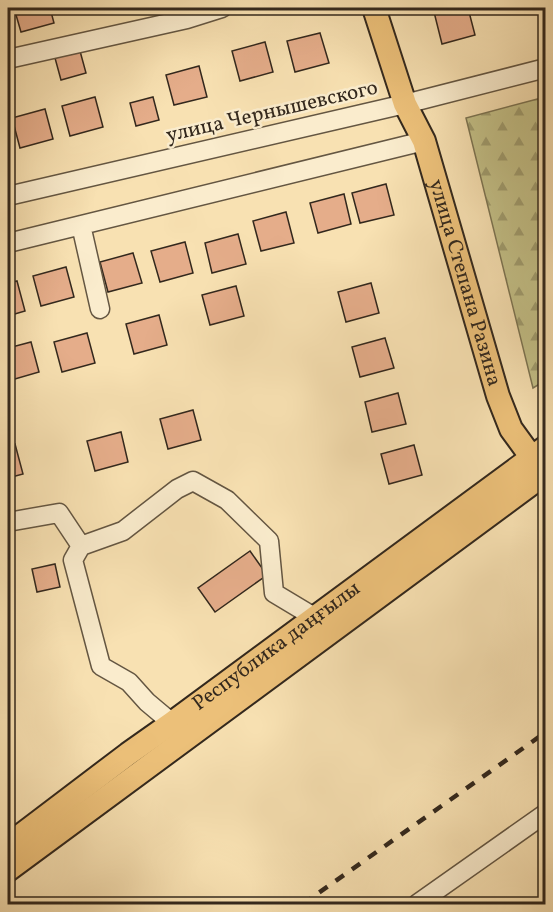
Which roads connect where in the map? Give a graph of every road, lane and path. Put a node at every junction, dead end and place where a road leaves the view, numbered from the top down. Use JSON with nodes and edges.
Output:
{"nodes":[{"id":1,"x":222,"y":8,"type":"edge"},
{"id":2,"x":374,"y":8,"type":"edge"},
{"id":3,"x":8,"y":58,"type":"edge"},
{"id":4,"x":546,"y":68,"type":"edge"},
{"id":5,"x":405,"y":104,"type":"junction"},
{"id":6,"x":424,"y":141,"type":"junction"},
{"id":7,"x":8,"y":196,"type":"edge"},
{"id":8,"x":81,"y":225,"type":"junction"},
{"id":9,"x":8,"y":243,"type":"edge"},
{"id":10,"x":100,"y":309,"type":"dead end"},
{"id":11,"x":541,"y":463,"type":"edge"},
{"id":12,"x":8,"y":522,"type":"edge"},
{"id":13,"x":81,"y":546,"type":"junction"},
{"id":14,"x":314,"y":616,"type":"junction"},
{"id":15,"x":172,"y":723,"type":"junction"},
{"id":16,"x":546,"y":813,"type":"edge"},
{"id":17,"x":8,"y":845,"type":"edge"},
{"id":18,"x":8,"y":870,"type":"edge"},
{"id":19,"x":417,"y":904,"type":"edge"}],
"edges":[{"from":1,"to":3,"type":"street"},
{"from":2,"to":5,"type":"main road","name":"улица Степана Разина"},
{"from":4,"to":5,"type":"street","name":"улица Чернышевского"},
{"from":5,"to":6,"type":"main road","name":"улица Степана Разина"},
{"from":5,"to":7,"type":"street","name":"улица Чернышевского"},
{"from":6,"to":8,"type":"street"},
{"from":6,"to":11,"type":"main road","name":"улица Степана Разина"},
{"from":8,"to":9,"type":"street"},
{"from":8,"to":10,"type":"street"},
{"from":11,"to":14,"type":"main road","name":"Республика даңғылы"},
{"from":11,"to":18,"type":"main road","name":"Республика даңғылы"},
{"from":12,"to":13,"type":"street"},
{"from":13,"to":14,"type":"street"},
{"from":13,"to":15,"type":"street"},
{"from":14,"to":15,"type":"main road","name":"Республика даңғылы"},
{"from":15,"to":17,"type":"main road","name":"Республика даңғылы"},
{"from":16,"to":19,"type":"street"}]}
